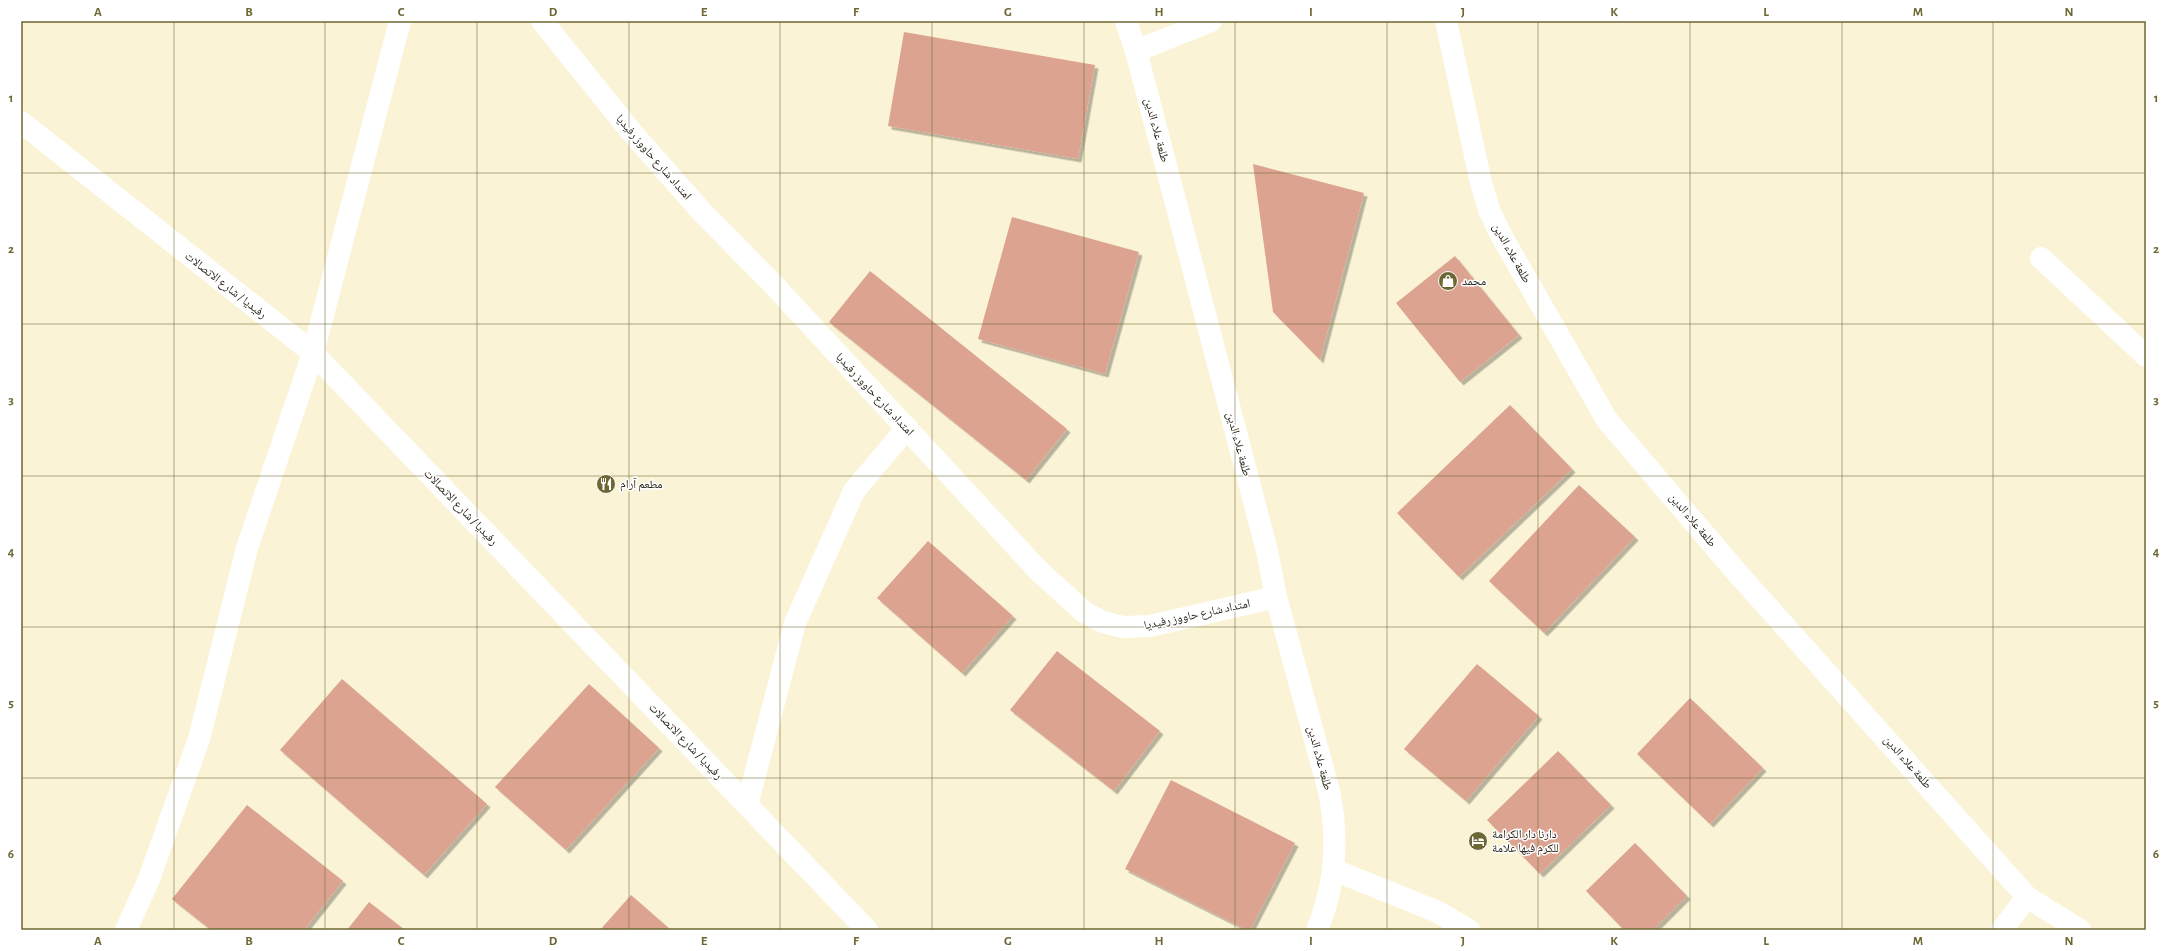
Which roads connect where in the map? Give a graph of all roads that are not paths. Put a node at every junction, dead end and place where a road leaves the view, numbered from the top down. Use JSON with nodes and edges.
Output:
{"nodes":[{"id":1,"x":400,"y":21,"type":"edge"},
{"id":2,"x":542,"y":21,"type":"edge"},
{"id":3,"x":1126,"y":21,"type":"edge"},
{"id":4,"x":1211,"y":21,"type":"edge"},
{"id":5,"x":1446,"y":21,"type":"edge"},
{"id":6,"x":1136,"y":51,"type":"junction"},
{"id":7,"x":21,"y":122,"type":"edge"},
{"id":8,"x":2041,"y":258,"type":"dead end"},
{"id":9,"x":313,"y":353,"type":"junction"},
{"id":10,"x":2146,"y":356,"type":"edge"},
{"id":11,"x":907,"y":428,"type":"junction"},
{"id":12,"x":1276,"y":597,"type":"junction"},
{"id":13,"x":747,"y":805,"type":"junction"},
{"id":14,"x":1334,"y":870,"type":"junction"},
{"id":15,"x":2027,"y":897,"type":"junction"},
{"id":16,"x":126,"y":930,"type":"edge"},
{"id":17,"x":867,"y":930,"type":"edge"},
{"id":18,"x":1317,"y":930,"type":"edge"},
{"id":19,"x":1469,"y":930,"type":"edge"},
{"id":20,"x":2002,"y":930,"type":"edge"},
{"id":21,"x":2080,"y":930,"type":"edge"}],
"edges":[{"from":1,"to":9,"type":"street"},
{"from":2,"to":11,"type":"street","name":"امتداد شارع حاووز رفيديا"},
{"from":3,"to":6,"type":"street","name":"طلعة علاء الدين"},
{"from":4,"to":6,"type":"street"},
{"from":5,"to":15,"type":"street","name":"طلعة علاء الدين"},
{"from":6,"to":12,"type":"street","name":"طلعة علاء الدين"},
{"from":7,"to":9,"type":"street","name":"رفيديا / شارع الاتصالات"},
{"from":8,"to":10,"type":"street"},
{"from":9,"to":13,"type":"street","name":"رفيديا / شارع الاتصالات"},
{"from":9,"to":16,"type":"street"},
{"from":11,"to":12,"type":"street","name":"امتداد شارع حاووز رفيديا"},
{"from":11,"to":13,"type":"street"},
{"from":12,"to":14,"type":"street","name":"طلعة علاء الدين"},
{"from":13,"to":17,"type":"street","name":"رفيديا / شارع الاتصالات"},
{"from":14,"to":18,"type":"street","name":"طلعة علاء الدين"},
{"from":14,"to":19,"type":"street"},
{"from":15,"to":20,"type":"street"},
{"from":15,"to":21,"type":"street","name":"طلعة علاء الدين"}]}
